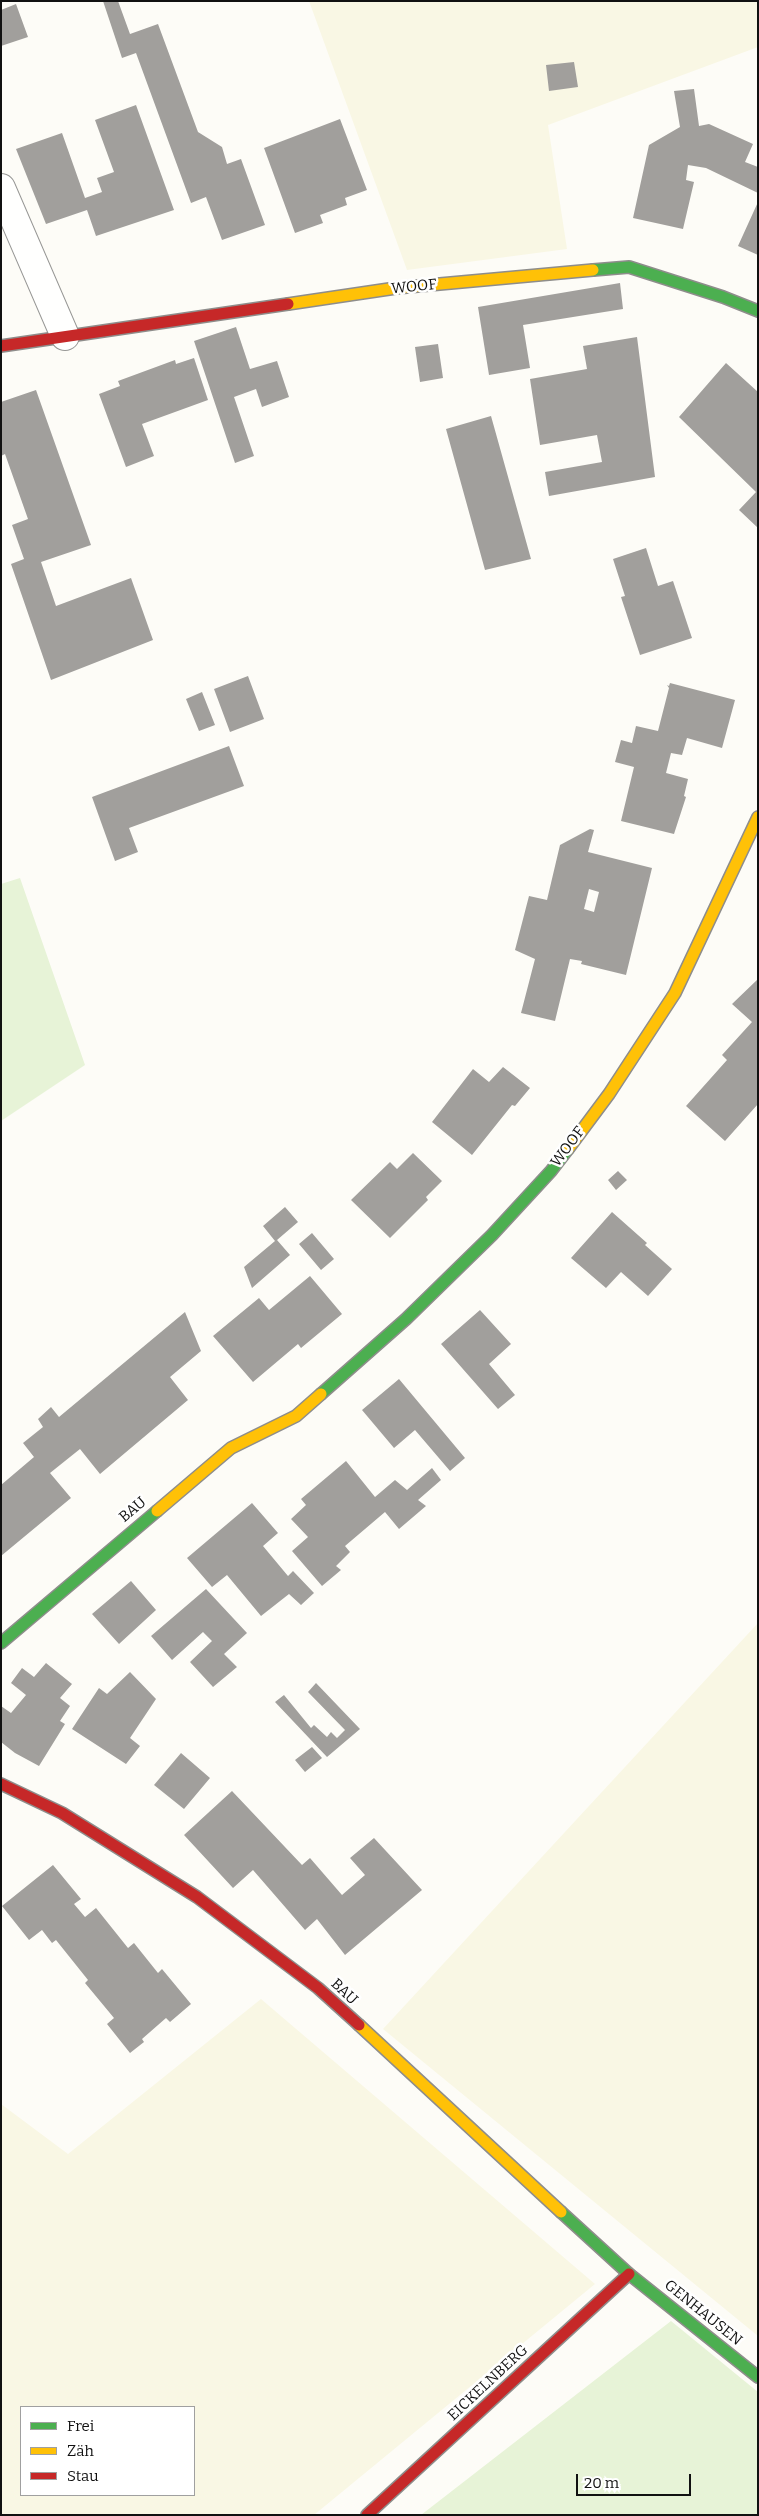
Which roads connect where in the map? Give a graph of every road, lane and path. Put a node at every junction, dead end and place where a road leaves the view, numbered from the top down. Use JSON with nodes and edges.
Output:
{"nodes":[{"id":1,"x":1,"y":188,"type":"edge"},
{"id":2,"x":758,"y":311,"type":"edge"},
{"id":3,"x":65,"y":336,"type":"junction"},
{"id":4,"x":1,"y":346,"type":"edge"},
{"id":5,"x":758,"y":817,"type":"edge"},
{"id":6,"x":296,"y":1416,"type":"joint"},
{"id":7,"x":1,"y":1644,"type":"edge"},
{"id":8,"x":1,"y":1784,"type":"edge"},
{"id":9,"x":629,"y":2274,"type":"junction"},
{"id":10,"x":758,"y":2377,"type":"edge"},
{"id":11,"x":367,"y":2515,"type":"edge"}],
"edges":[{"from":1,"to":3,"type":"street"},
{"from":2,"to":3,"type":"street","name":"WOOF"},
{"from":3,"to":4,"type":"street","name":"WOOF"},
{"from":5,"to":6,"type":"street","name":"WOOF"},
{"from":6,"to":7,"type":"street","name":"BAU"},
{"from":8,"to":9,"type":"street","name":"BAU"},
{"from":9,"to":10,"type":"street","name":"GENHAUSEN"},
{"from":9,"to":11,"type":"street","name":"EICKELNBERG"}]}
